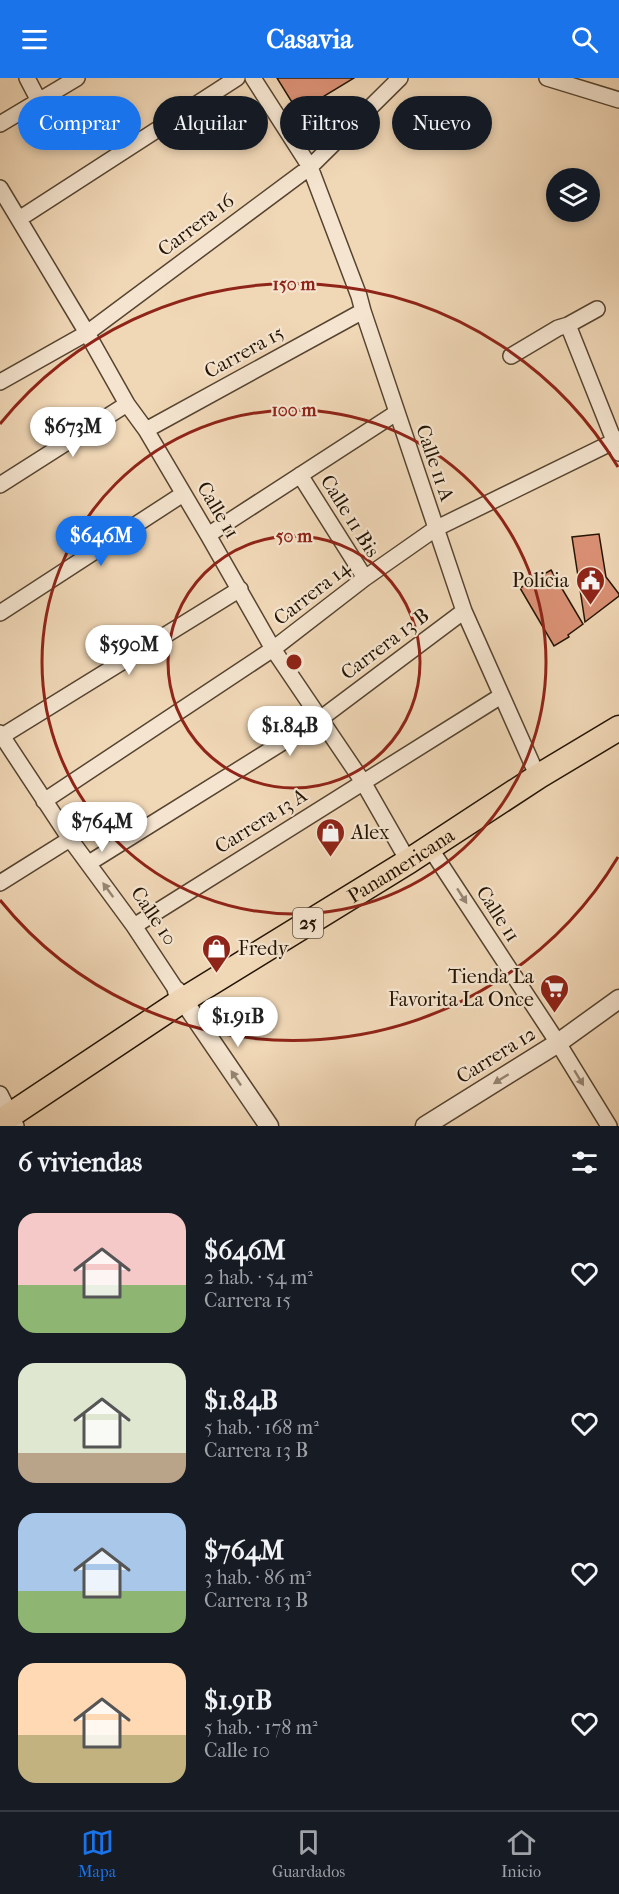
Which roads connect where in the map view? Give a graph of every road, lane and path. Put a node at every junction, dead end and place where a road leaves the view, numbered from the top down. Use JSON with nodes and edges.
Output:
{"nodes":[{"id":1,"x":27,"y":78,"type":"edge"},
{"id":2,"x":77,"y":78,"type":"edge"},
{"id":3,"x":237,"y":78,"type":"edge"},
{"id":4,"x":253,"y":78,"type":"edge"},
{"id":5,"x":400,"y":78,"type":"edge"},
{"id":6,"x":547,"y":78,"type":"edge"},
{"id":7,"x":36,"y":96,"type":"edge"},
{"id":8,"x":47,"y":96,"type":"edge"},
{"id":9,"x":619,"y":100,"type":"edge"},
{"id":10,"x":18,"y":113,"type":"edge"},
{"id":11,"x":0,"y":124,"type":"edge"},
{"id":12,"x":310,"y":167,"type":"junction"},
{"id":13,"x":0,"y":188,"type":"edge"},
{"id":14,"x":19,"y":219,"type":"junction"},
{"id":15,"x":597,"y":309,"type":"dead end"},
{"id":16,"x":363,"y":311,"type":"junction"},
{"id":17,"x":568,"y":325,"type":"junction"},
{"id":18,"x":87,"y":333,"type":"junction"},
{"id":19,"x":511,"y":356,"type":"dead end"},
{"id":20,"x":0,"y":382,"type":"edge"},
{"id":21,"x":127,"y":404,"type":"junction"},
{"id":22,"x":396,"y":413,"type":"junction"},
{"id":23,"x":146,"y":430,"type":"junction"},
{"id":24,"x":617,"y":445,"type":"edge"},
{"id":25,"x":300,"y":475,"type":"junction"},
{"id":26,"x":0,"y":485,"type":"edge"},
{"id":27,"x":183,"y":494,"type":"junction"},
{"id":28,"x":435,"y":529,"type":"junction"},
{"id":29,"x":208,"y":535,"type":"junction"},
{"id":30,"x":365,"y":578,"type":"junction"},
{"id":31,"x":240,"y":589,"type":"junction"},
{"id":32,"x":464,"y":611,"type":"junction"},
{"id":33,"x":0,"y":613,"type":"edge"},
{"id":34,"x":273,"y":649,"type":"junction"},
{"id":35,"x":501,"y":696,"type":"junction"},
{"id":36,"x":619,"y":716,"type":"edge"},
{"id":37,"x":320,"y":719,"type":"junction"},
{"id":38,"x":619,"y":728,"type":"edge"},
{"id":39,"x":1,"y":734,"type":"edge"},
{"id":40,"x":534,"y":768,"type":"junction"},
{"id":41,"x":363,"y":782,"type":"junction"},
{"id":42,"x":44,"y":801,"type":"junction"},
{"id":43,"x":69,"y":839,"type":"junction"},
{"id":44,"x":430,"y":848,"type":"junction"},
{"id":45,"x":403,"y":852,"type":"junction"},
{"id":46,"x":89,"y":863,"type":"junction"},
{"id":47,"x":0,"y":883,"type":"edge"},
{"id":48,"x":134,"y":926,"type":"junction"},
{"id":49,"x":180,"y":995,"type":"junction"},
{"id":50,"x":619,"y":999,"type":"edge"},
{"id":51,"x":558,"y":1043,"type":"junction"},
{"id":52,"x":6,"y":1111,"type":"edge"},
{"id":53,"x":269,"y":1126,"type":"edge"},
{"id":54,"x":424,"y":1126,"type":"edge"},
{"id":55,"x":609,"y":1126,"type":"edge"}],
"edges":[{"from":1,"to":7,"type":"street"},
{"from":2,"to":8,"type":"street"},
{"from":3,"to":14,"type":"street"},
{"from":4,"to":12,"type":"street","name":"Calle 11 A"},
{"from":5,"to":12,"type":"street","name":"Carrera 16"},
{"from":6,"to":9,"type":"street"},
{"from":10,"to":11,"type":"street"},
{"from":12,"to":16,"type":"street","name":"Calle 11 A"},
{"from":12,"to":18,"type":"street","name":"Carrera 16"},
{"from":13,"to":14,"type":"street","name":"Calle 11"},
{"from":14,"to":18,"type":"street","name":"Calle 11"},
{"from":15,"to":17,"type":"street"},
{"from":16,"to":22,"type":"street","name":"Calle 11 A"},
{"from":16,"to":23,"type":"street","name":"Carrera 15"},
{"from":17,"to":19,"type":"street"},
{"from":17,"to":24,"type":"street"},
{"from":18,"to":20,"type":"street","name":"Carrera 16"},
{"from":18,"to":21,"type":"street","name":"Calle 11"},
{"from":21,"to":23,"type":"street","name":"Calle 11"},
{"from":21,"to":26,"type":"street"},
{"from":22,"to":25,"type":"street"},
{"from":22,"to":28,"type":"street","name":"Calle 11 A"},
{"from":23,"to":27,"type":"street","name":"Calle 11"},
{"from":24,"to":28,"type":"street","name":"Carrera 14"},
{"from":25,"to":29,"type":"street"},
{"from":25,"to":30,"type":"street","name":"Calle 11 Bis"},
{"from":27,"to":29,"type":"street","name":"Calle 11"},
{"from":27,"to":33,"type":"street"},
{"from":28,"to":30,"type":"street","name":"Carrera 14"},
{"from":28,"to":32,"type":"street","name":"Calle 11 A"},
{"from":29,"to":31,"type":"street","name":"Calle 11"},
{"from":30,"to":34,"type":"street","name":"Carrera 14"},
{"from":31,"to":34,"type":"street","name":"Calle 11"},
{"from":31,"to":39,"type":"street"},
{"from":32,"to":35,"type":"street","name":"Calle 11 A"},
{"from":32,"to":37,"type":"street","name":"Carrera 13 B"},
{"from":34,"to":37,"type":"street","name":"Calle 11"},
{"from":34,"to":42,"type":"street","name":"Carrera 14"},
{"from":35,"to":40,"type":"street","name":"Calle 11 A"},
{"from":35,"to":41,"type":"street","name":"Carrera 13 A"},
{"from":36,"to":40,"type":"main road","name":"Panamericana","number":"25"},
{"from":37,"to":41,"type":"street","name":"Calle 11"},
{"from":37,"to":46,"type":"street","name":"Carrera 13 B"},
{"from":38,"to":44,"type":"main road","name":"Panamericana","number":"25"},
{"from":39,"to":42,"type":"street","name":"Calle 10"},
{"from":40,"to":45,"type":"main road","name":"Panamericana","number":"25"},
{"from":41,"to":45,"type":"street","name":"Calle 11"},
{"from":41,"to":48,"type":"street","name":"Carrera 13 A"},
{"from":42,"to":43,"type":"street","name":"Calle 10"},
{"from":43,"to":46,"type":"street","name":"Calle 10"},
{"from":43,"to":47,"type":"street"},
{"from":44,"to":49,"type":"main road","name":"Panamericana","number":"25"},
{"from":44,"to":51,"type":"street","name":"Calle 11","one_way":true},
{"from":45,"to":49,"type":"main road","name":"Panamericana","number":"25"},
{"from":48,"to":46,"type":"street","name":"Calle 10","one_way":true},
{"from":48,"to":49,"type":"street","name":"Calle 10"},
{"from":49,"to":52,"type":"main road","name":"Panamericana","number":"25"},
{"from":53,"to":49,"type":"street","name":"Calle 10","one_way":true},
{"from":50,"to":51,"type":"street","name":"Carrera 12"},
{"from":51,"to":54,"type":"street","name":"Carrera 12","one_way":true},
{"from":51,"to":55,"type":"street","name":"Calle 11","one_way":true}]}
